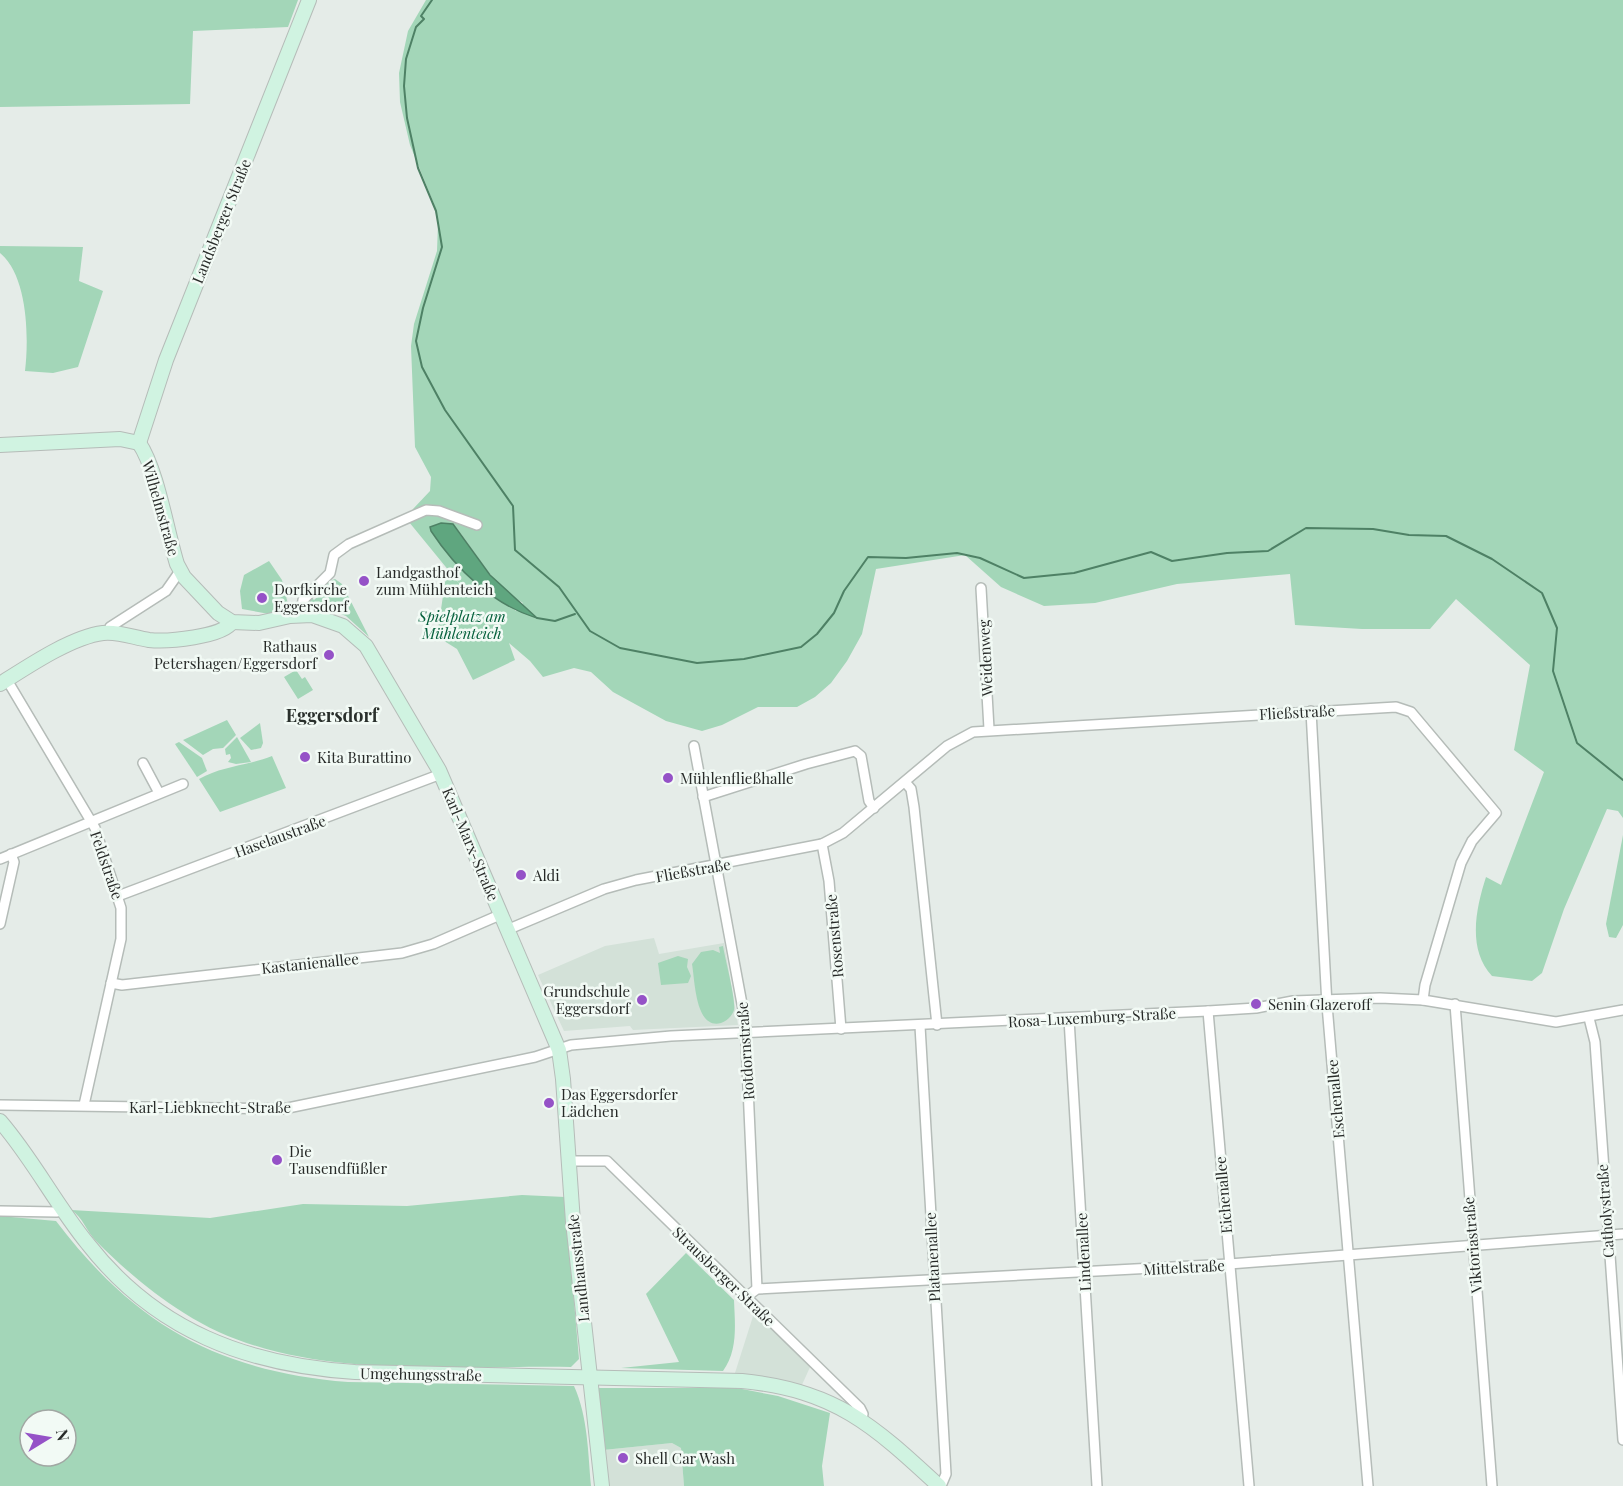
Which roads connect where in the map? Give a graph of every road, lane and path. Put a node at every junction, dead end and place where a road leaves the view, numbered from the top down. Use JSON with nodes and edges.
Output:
{"nodes":[{"id":1,"x":309,"y":0,"type":"edge"},
{"id":2,"x":139,"y":443,"type":"junction"},
{"id":3,"x":0,"y":445,"type":"edge"},
{"id":4,"x":477,"y":525,"type":"dead end"},
{"id":5,"x":180,"y":571,"type":"junction"},
{"id":6,"x":981,"y":588,"type":"dead end"},
{"id":7,"x":301,"y":615,"type":"junction"},
{"id":8,"x":232,"y":622,"type":"junction"},
{"id":9,"x":109,"y":633,"type":"junction"},
{"id":10,"x":3,"y":682,"type":"edge"},
{"id":11,"x":1311,"y":711,"type":"junction"},
{"id":12,"x":989,"y":729,"type":"junction"},
{"id":13,"x":694,"y":746,"type":"dead end"},
{"id":14,"x":143,"y":763,"type":"dead end"},
{"id":15,"x":441,"y":774,"type":"junction"},
{"id":16,"x":905,"y":782,"type":"junction"},
{"id":17,"x":183,"y":784,"type":"dead end"},
{"id":18,"x":159,"y":793,"type":"junction"},
{"id":19,"x":703,"y":797,"type":"junction"},
{"id":20,"x":874,"y":808,"type":"junction"},
{"id":21,"x":91,"y":822,"type":"junction"},
{"id":22,"x":822,"y":844,"type":"junction"},
{"id":23,"x":11,"y":854,"type":"junction"},
{"id":24,"x":0,"y":859,"type":"edge"},
{"id":25,"x":716,"y":866,"type":"junction"},
{"id":26,"x":118,"y":896,"type":"junction"},
{"id":27,"x":502,"y":914,"type":"junction"},
{"id":28,"x":0,"y":924,"type":"edge"},
{"id":29,"x":509,"y":929,"type":"junction"},
{"id":30,"x":111,"y":983,"type":"junction"},
{"id":31,"x":1326,"y":1000,"type":"junction"},
{"id":32,"x":1423,"y":1000,"type":"junction"},
{"id":33,"x":1455,"y":1005,"type":"junction"},
{"id":34,"x":1623,"y":1010,"type":"edge"},
{"id":35,"x":1208,"y":1011,"type":"junction"},
{"id":36,"x":1589,"y":1018,"type":"junction"},
{"id":37,"x":1069,"y":1019,"type":"junction"},
{"id":38,"x":937,"y":1025,"type":"junction"},
{"id":39,"x":920,"y":1026,"type":"junction"},
{"id":40,"x":842,"y":1029,"type":"junction"},
{"id":41,"x":745,"y":1032,"type":"junction"},
{"id":42,"x":559,"y":1050,"type":"junction"},
{"id":43,"x":0,"y":1105,"type":"edge"},
{"id":44,"x":84,"y":1106,"type":"junction"},
{"id":45,"x":0,"y":1121,"type":"edge"},
{"id":46,"x":568,"y":1161,"type":"junction"},
{"id":47,"x":62,"y":1208,"type":"junction"},
{"id":48,"x":0,"y":1211,"type":"edge"},
{"id":49,"x":1623,"y":1234,"type":"edge"},
{"id":50,"x":1606,"y":1236,"type":"junction"},
{"id":51,"x":1472,"y":1247,"type":"junction"},
{"id":52,"x":1348,"y":1256,"type":"junction"},
{"id":53,"x":1229,"y":1264,"type":"junction"},
{"id":54,"x":1084,"y":1272,"type":"junction"},
{"id":55,"x":933,"y":1280,"type":"junction"},
{"id":56,"x":757,"y":1289,"type":"junction"},
{"id":57,"x":746,"y":1297,"type":"junction"},
{"id":58,"x":589,"y":1378,"type":"junction"},
{"id":59,"x":834,"y":1405,"type":"joint"},
{"id":60,"x":862,"y":1417,"type":"junction"},
{"id":61,"x":1623,"y":1440,"type":"edge"},
{"id":62,"x":602,"y":1486,"type":"edge"},
{"id":63,"x":939,"y":1486,"type":"edge"},
{"id":64,"x":1097,"y":1486,"type":"edge"},
{"id":65,"x":1249,"y":1486,"type":"edge"},
{"id":66,"x":1368,"y":1486,"type":"edge"},
{"id":67,"x":1492,"y":1486,"type":"edge"}],
"edges":[{"from":1,"to":2,"type":"main road","name":"Landsberger Straße"},
{"from":2,"to":3,"type":"main road"},
{"from":2,"to":5,"type":"main road","name":"Wilhelmstraße"},
{"from":4,"to":7,"type":"street"},
{"from":5,"to":8,"type":"main road","name":"Wilhelmstraße"},
{"from":5,"to":9,"type":"street"},
{"from":6,"to":12,"type":"street","name":"Weidenweg"},
{"from":7,"to":8,"type":"main road"},
{"from":7,"to":15,"type":"main road","name":"Karl-Marx-Straße"},
{"from":8,"to":9,"type":"main road"},
{"from":9,"to":10,"type":"main road"},
{"from":10,"to":21,"type":"street","name":"Feldstraße"},
{"from":11,"to":12,"type":"street","name":"Fließstraße"},
{"from":11,"to":31,"type":"street","name":"Eschenallee"},
{"from":11,"to":32,"type":"street","name":"Fließstraße"},
{"from":12,"to":16,"type":"street","name":"Fließstraße"},
{"from":13,"to":19,"type":"street","name":"Rotdornstraße"},
{"from":14,"to":18,"type":"street"},
{"from":15,"to":26,"type":"street","name":"Haselaustraße"},
{"from":15,"to":27,"type":"main road","name":"Karl-Marx-Straße"},
{"from":16,"to":20,"type":"street","name":"Fließstraße"},
{"from":16,"to":38,"type":"street"},
{"from":17,"to":18,"type":"street"},
{"from":18,"to":21,"type":"street"},
{"from":19,"to":20,"type":"street"},
{"from":19,"to":25,"type":"street","name":"Rotdornstraße"},
{"from":20,"to":22,"type":"street","name":"Fließstraße"},
{"from":21,"to":23,"type":"street"},
{"from":21,"to":26,"type":"street","name":"Feldstraße"},
{"from":22,"to":25,"type":"street","name":"Fließstraße"},
{"from":22,"to":40,"type":"street","name":"Rosenstraße"},
{"from":23,"to":24,"type":"street"},
{"from":23,"to":28,"type":"street"},
{"from":25,"to":29,"type":"street","name":"Fließstraße"},
{"from":25,"to":41,"type":"street","name":"Rotdornstraße"},
{"from":26,"to":30,"type":"street","name":"Feldstraße"},
{"from":27,"to":29,"type":"main road","name":"Karl-Marx-Straße"},
{"from":27,"to":30,"type":"street","name":"Kastanienallee"},
{"from":29,"to":42,"type":"main road","name":"Karl-Marx-Straße"},
{"from":30,"to":44,"type":"street","name":"Feldstraße"},
{"from":31,"to":32,"type":"street","name":"Rosa-Luxemburg-Straße"},
{"from":31,"to":35,"type":"street","name":"Rosa-Luxemburg-Straße"},
{"from":31,"to":52,"type":"street","name":"Eschenallee"},
{"from":32,"to":33,"type":"street","name":"Rosa-Luxemburg-Straße"},
{"from":33,"to":36,"type":"street","name":"Rosa-Luxemburg-Straße"},
{"from":33,"to":51,"type":"street","name":"Viktoriastraße"},
{"from":34,"to":36,"type":"street","name":"Rosa-Luxemburg-Straße"},
{"from":35,"to":37,"type":"street","name":"Rosa-Luxemburg-Straße"},
{"from":35,"to":53,"type":"street","name":"Eichenallee"},
{"from":36,"to":50,"type":"street","name":"Catholystraße"},
{"from":37,"to":38,"type":"street","name":"Rosa-Luxemburg-Straße"},
{"from":37,"to":54,"type":"street","name":"Lindenallee"},
{"from":38,"to":39,"type":"street","name":"Rosa-Luxemburg-Straße"},
{"from":39,"to":40,"type":"street","name":"Rosa-Luxemburg-Straße"},
{"from":39,"to":55,"type":"street","name":"Platanenallee"},
{"from":40,"to":41,"type":"street","name":"Rosa-Luxemburg-Straße"},
{"from":41,"to":42,"type":"street","name":"Rosa-Luxemburg-Straße"},
{"from":41,"to":56,"type":"street","name":"Rotdornstraße"},
{"from":42,"to":44,"type":"street","name":"Karl-Liebknecht-Straße"},
{"from":42,"to":46,"type":"main road","name":"Landhausstraße"},
{"from":43,"to":44,"type":"street","name":"Karl-Liebknecht-Straße"},
{"from":45,"to":47,"type":"main road"},
{"from":46,"to":57,"type":"street","name":"Strausberger Straße"},
{"from":46,"to":58,"type":"main road","name":"Landhausstraße"},
{"from":47,"to":48,"type":"street"},
{"from":47,"to":58,"type":"main road","name":"Umgehungsstraße"},
{"from":49,"to":50,"type":"street","name":"Mittelstraße"},
{"from":50,"to":51,"type":"street","name":"Mittelstraße"},
{"from":50,"to":61,"type":"street","name":"Catholystraße"},
{"from":51,"to":52,"type":"street","name":"Mittelstraße"},
{"from":51,"to":67,"type":"street","name":"Viktoriastraße"},
{"from":52,"to":53,"type":"street","name":"Mittelstraße"},
{"from":52,"to":66,"type":"street","name":"Eschenallee"},
{"from":53,"to":54,"type":"street","name":"Mittelstraße"},
{"from":53,"to":65,"type":"street","name":"Eichenallee"},
{"from":54,"to":55,"type":"street","name":"Mittelstraße"},
{"from":54,"to":64,"type":"street","name":"Lindenallee"},
{"from":55,"to":56,"type":"street","name":"Mittelstraße"},
{"from":55,"to":63,"type":"street","name":"Platanenallee"},
{"from":56,"to":57,"type":"street"},
{"from":57,"to":60,"type":"street","name":"Strausberger Straße"},
{"from":58,"to":59,"type":"main road","name":"Umgehungsstraße"},
{"from":58,"to":62,"type":"main road","name":"Landhausstraße"},
{"from":59,"to":60,"type":"main road","name":"Strausberger Straße"},
{"from":60,"to":63,"type":"main road","name":"Strausberger Straße"}]}
